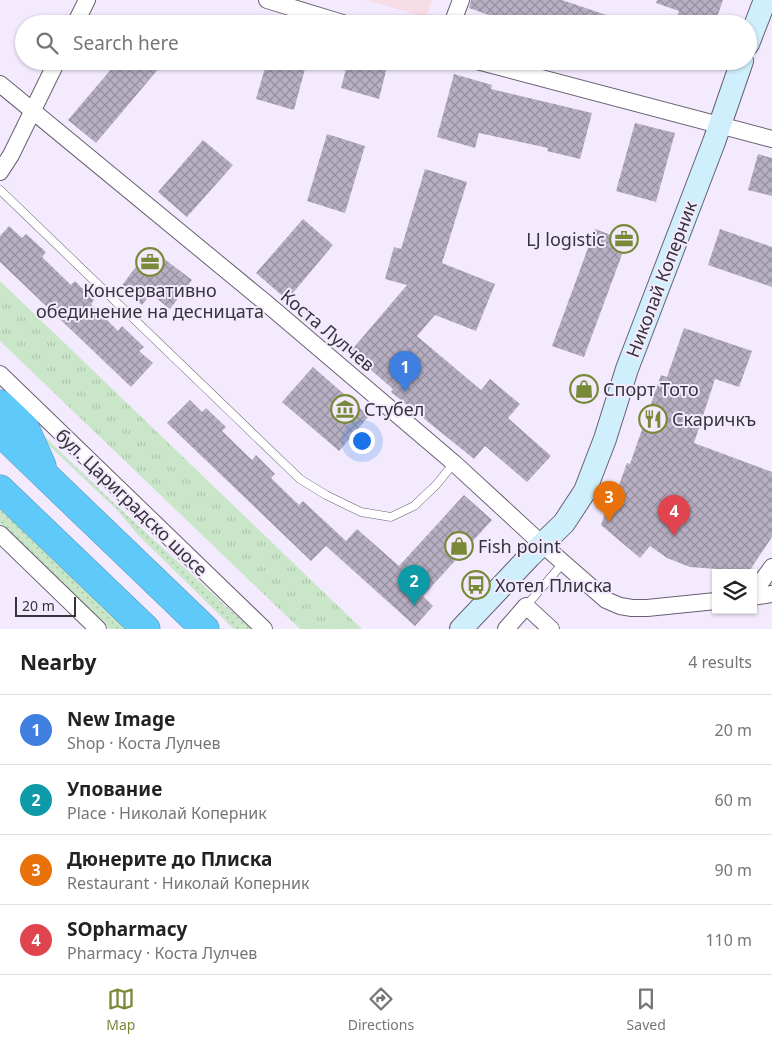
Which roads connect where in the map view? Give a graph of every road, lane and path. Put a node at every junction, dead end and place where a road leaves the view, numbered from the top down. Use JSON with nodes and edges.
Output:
{"nodes":[{"id":1,"x":87,"y":0,"type":"edge"},
{"id":2,"x":267,"y":0,"type":"edge"},
{"id":3,"x":460,"y":0,"type":"edge"},
{"id":4,"x":765,"y":0,"type":"edge"},
{"id":5,"x":80,"y":15,"type":"edge"},
{"id":6,"x":316,"y":15,"type":"edge"},
{"id":7,"x":455,"y":15,"type":"edge"},
{"id":8,"x":757,"y":21,"type":"edge"},
{"id":9,"x":53,"y":70,"type":"edge"},
{"id":10,"x":511,"y":70,"type":"edge"},
{"id":11,"x":739,"y":70,"type":"edge"},
{"id":12,"x":0,"y":84,"type":"edge"},
{"id":13,"x":32,"y":112,"type":"junction"},
{"id":14,"x":719,"y":124,"type":"junction"},
{"id":15,"x":772,"y":139,"type":"edge"},
{"id":16,"x":0,"y":172,"type":"edge"},
{"id":17,"x":0,"y":190,"type":"edge"},
{"id":18,"x":0,"y":374,"type":"edge"},
{"id":19,"x":0,"y":404,"type":"edge"},
{"id":20,"x":0,"y":432,"type":"edge"},
{"id":21,"x":454,"y":463,"type":"junction"},
{"id":22,"x":48,"y":478,"type":"junction"},
{"id":23,"x":0,"y":489,"type":"edge"},
{"id":24,"x":0,"y":534,"type":"edge"},
{"id":25,"x":542,"y":545,"type":"junction"},
{"id":26,"x":564,"y":562,"type":"junction"},
{"id":27,"x":772,"y":567,"type":"edge"},
{"id":28,"x":757,"y":588,"type":"edge"},
{"id":29,"x":772,"y":594,"type":"edge"},
{"id":30,"x":757,"y":596,"type":"edge"},
{"id":31,"x":712,"y":601,"type":"edge"},
{"id":32,"x":526,"y":606,"type":"junction"},
{"id":33,"x":471,"y":626,"type":"edge"},
{"id":34,"x":98,"y":629,"type":"edge"},
{"id":35,"x":146,"y":629,"type":"edge"},
{"id":36,"x":205,"y":629,"type":"edge"},
{"id":37,"x":264,"y":629,"type":"edge"},
{"id":38,"x":506,"y":629,"type":"edge"},
{"id":39,"x":551,"y":629,"type":"edge"}],
"edges":[{"from":1,"to":5,"type":"street"},
{"from":2,"to":6,"type":"street"},
{"from":3,"to":7,"type":"street"},
{"from":4,"to":8,"type":"street"},
{"from":9,"to":13,"type":"street"},
{"from":10,"to":14,"type":"street"},
{"from":11,"to":14,"type":"street","name":"Николай Коперник"},
{"from":12,"to":13,"type":"street","name":"Коста Лулчев"},
{"from":13,"to":16,"type":"street"},
{"from":13,"to":21,"type":"street","name":"Коста Лулчев"},
{"from":14,"to":15,"type":"street"},
{"from":14,"to":25,"type":"street","name":"Николай Коперник"},
{"from":17,"to":21,"type":"lane"},
{"from":18,"to":37,"type":"street","name":"бул. Цариградско шосе"},
{"from":19,"to":22,"type":"highway"},
{"from":20,"to":22,"type":"highway"},
{"from":21,"to":25,"type":"street","name":"Коста Лулчев"},
{"from":22,"to":36,"type":"highway"},
{"from":23,"to":35,"type":"highway"},
{"from":24,"to":34,"type":"street"},
{"from":25,"to":26,"type":"street","name":"Коста Лулчев"},
{"from":25,"to":33,"type":"street","name":"Николай Коперник"},
{"from":26,"to":31,"type":"street","name":"Коста Лулчев"},
{"from":26,"to":32,"type":"lane"},
{"from":27,"to":28,"type":"street"},
{"from":29,"to":30,"type":"street"},
{"from":32,"to":38,"type":"street"},
{"from":32,"to":39,"type":"street"}]}
